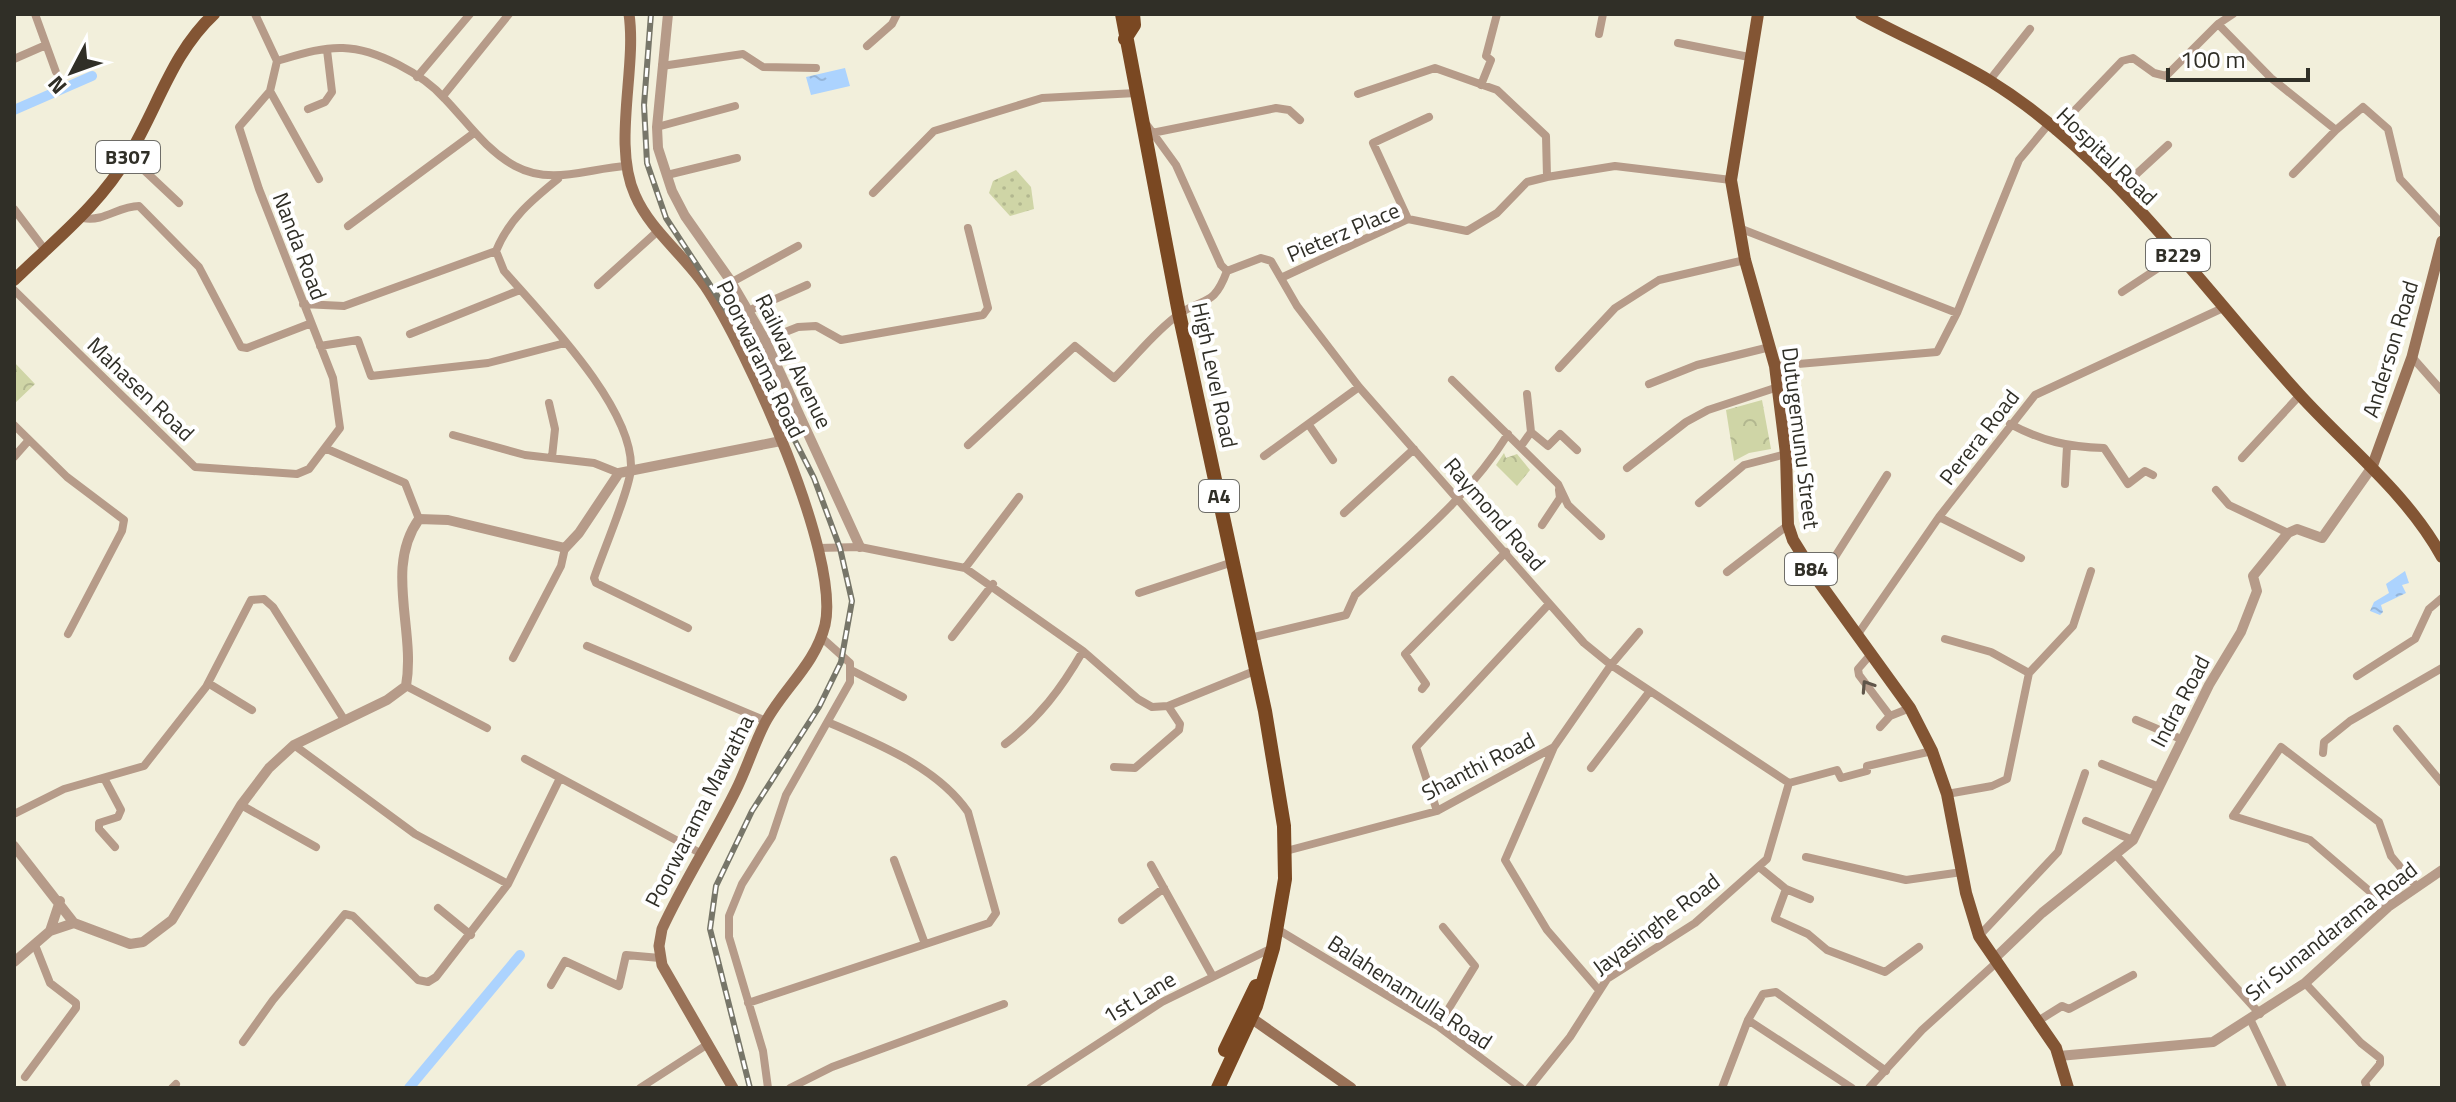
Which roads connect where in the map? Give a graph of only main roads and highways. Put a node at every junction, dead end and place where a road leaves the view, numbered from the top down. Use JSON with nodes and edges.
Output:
{"nodes":[{"id":1,"x":214,"y":14,"type":"edge"},
{"id":2,"x":629,"y":14,"type":"edge"},
{"id":3,"x":1113,"y":14,"type":"edge"},
{"id":4,"x":1122,"y":14,"type":"edge"},
{"id":5,"x":1133,"y":14,"type":"edge"},
{"id":6,"x":1758,"y":14,"type":"edge"},
{"id":7,"x":1861,"y":14,"type":"edge"},
{"id":8,"x":1126,"y":40,"type":"junction"},
{"id":9,"x":2442,"y":241,"type":"edge"},
{"id":10,"x":14,"y":280,"type":"edge"},
{"id":11,"x":2372,"y":467,"type":"junction"},
{"id":12,"x":2438,"y":541,"type":"edge"},
{"id":13,"x":818,"y":548,"type":"joint"},
{"id":14,"x":2442,"y":557,"type":"edge"},
{"id":15,"x":1246,"y":1015,"type":"junction"},
{"id":16,"x":1220,"y":1087,"type":"edge"},
{"id":17,"x":733,"y":1088,"type":"edge"},
{"id":18,"x":1351,"y":1088,"type":"edge"},
{"id":19,"x":2068,"y":1088,"type":"edge"}],
"edges":[{"from":1,"to":10,"type":"main road","number":"B307"},
{"from":2,"to":13,"type":"main road","name":"Poorwarama Road"},
{"from":3,"to":8,"type":"highway","number":"A4"},
{"from":4,"to":8,"type":"highway","name":"High Level Road","number":"A4"},
{"from":5,"to":8,"type":"highway","number":"A4"},
{"from":6,"to":19,"type":"main road","name":"Dutugemunu Street","number":"B84"},
{"from":7,"to":11,"type":"main road","name":"Hospital Road","number":"B229"},
{"from":8,"to":15,"type":"highway","name":"High Level Road","number":"A4"},
{"from":9,"to":11,"type":"main road","name":"Anderson Road"},
{"from":11,"to":12,"type":"main road","name":"Hospital Road","number":"B229"},
{"from":12,"to":14,"type":"main road","name":"Hospital Road","number":"B229"},
{"from":13,"to":17,"type":"main road","name":"Poorwarama Mawatha"},
{"from":15,"to":16,"type":"highway","name":"High Level Road","number":"A4"},
{"from":15,"to":18,"type":"main road"}]}
